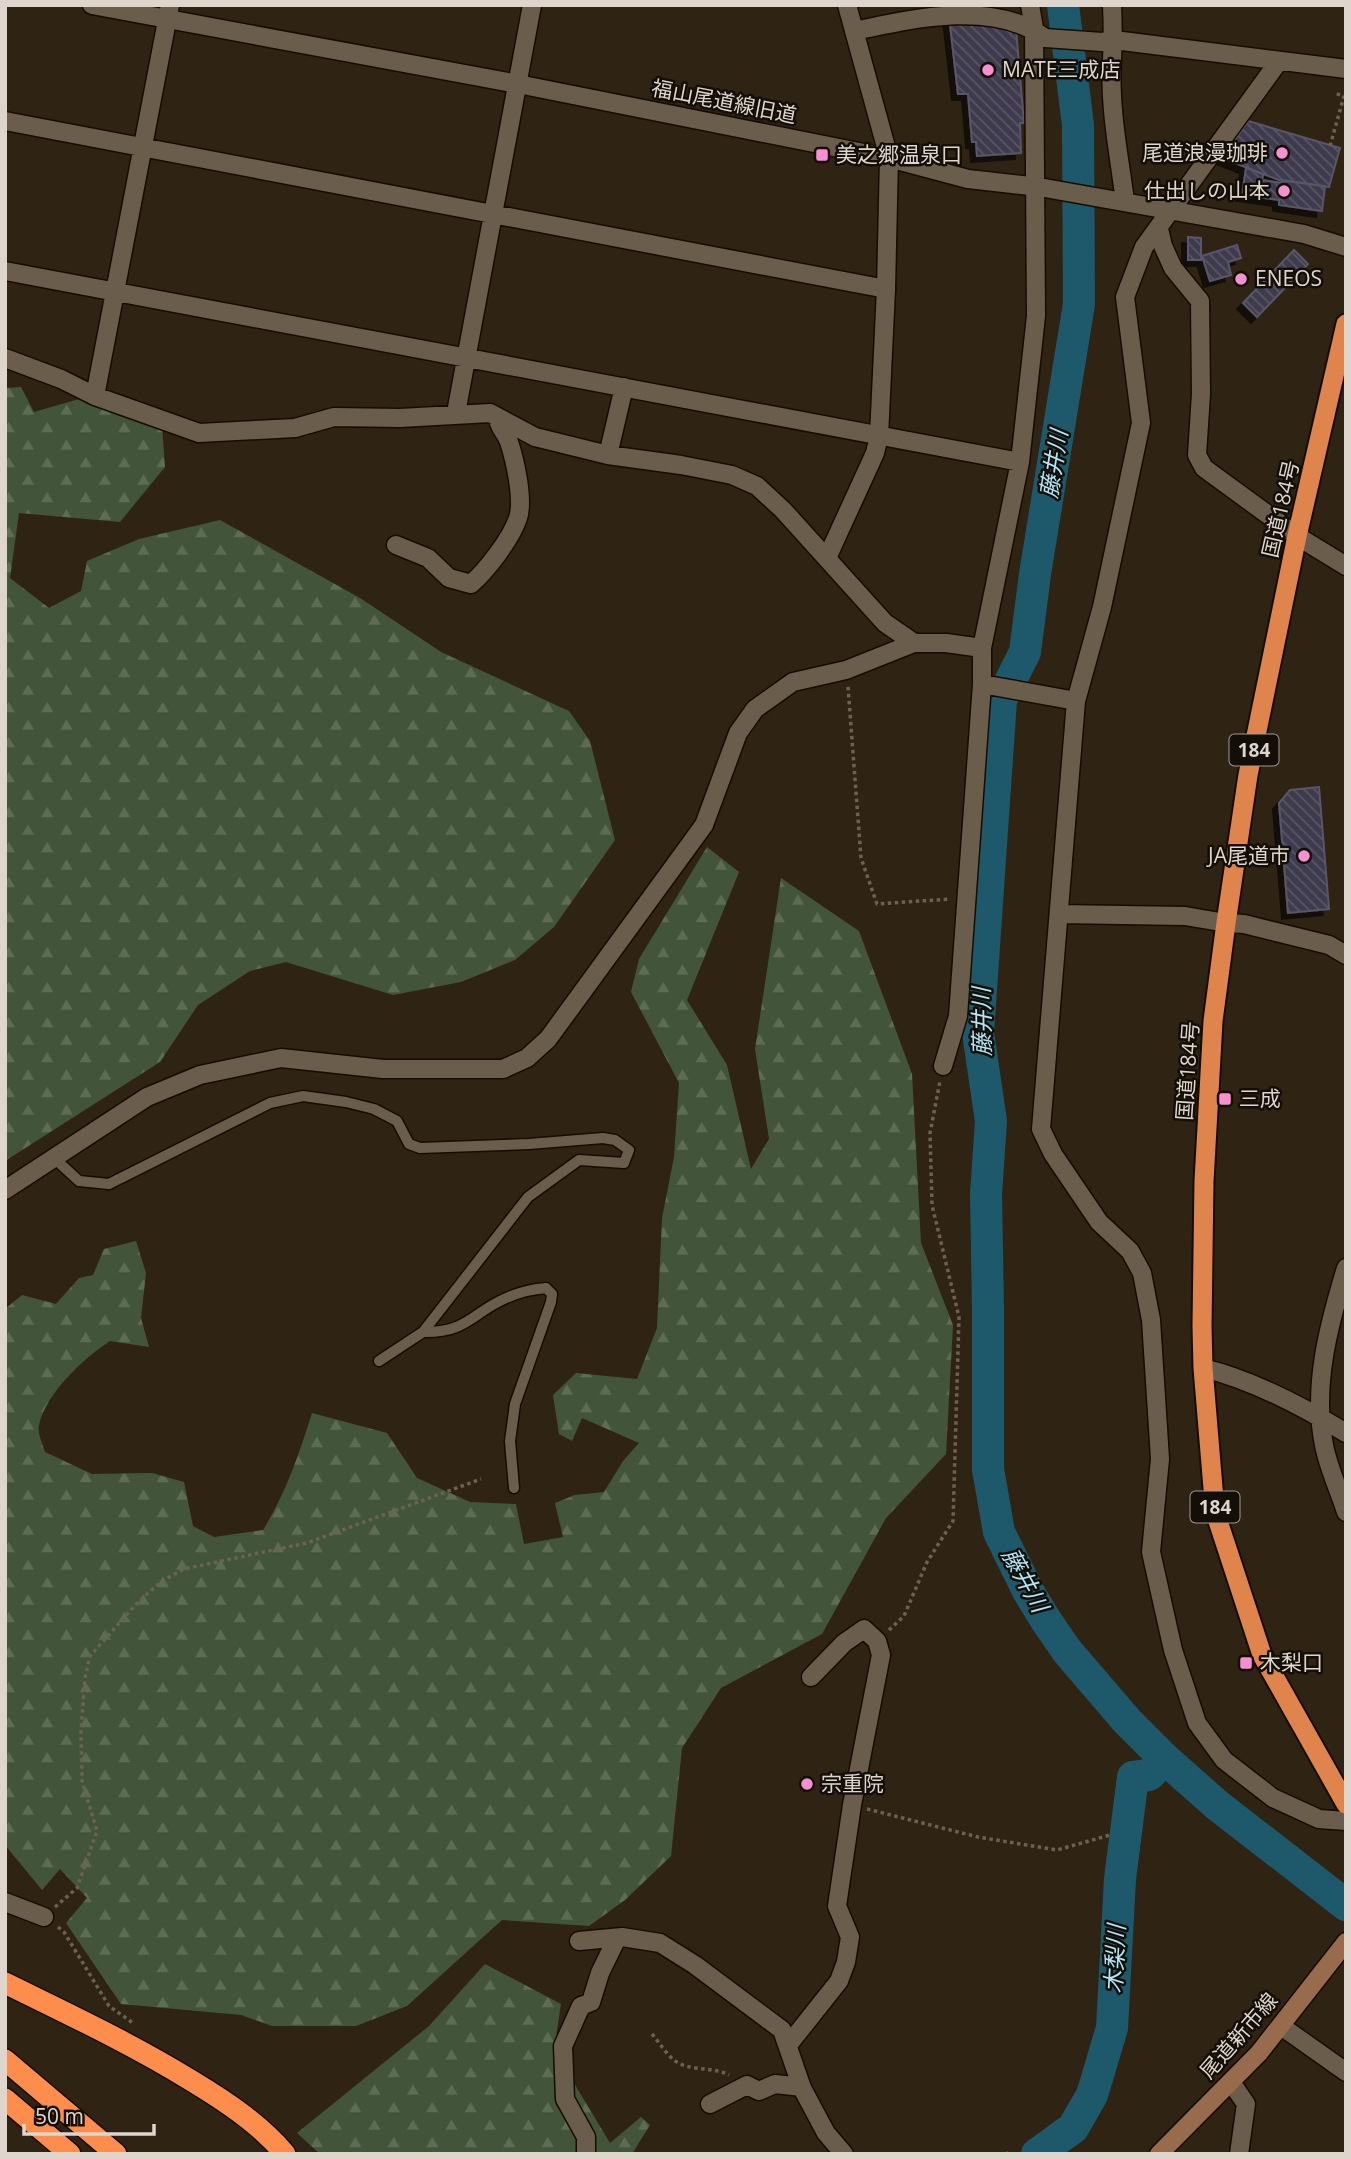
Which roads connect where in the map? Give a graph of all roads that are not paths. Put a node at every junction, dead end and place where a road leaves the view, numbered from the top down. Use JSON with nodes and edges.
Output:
{"nodes":[{"id":1,"x":92,"y":5,"type":"edge"},
{"id":2,"x":532,"y":5,"type":"edge"},
{"id":3,"x":847,"y":5,"type":"edge"},
{"id":4,"x":1030,"y":5,"type":"edge"},
{"id":5,"x":1112,"y":5,"type":"edge"},
{"id":6,"x":168,"y":13,"type":"edge"},
{"id":7,"x":855,"y":32,"type":"junction"},
{"id":8,"x":1040,"y":33,"type":"junction"},
{"id":9,"x":1108,"y":41,"type":"junction"},
{"id":10,"x":1279,"y":61,"type":"junction"},
{"id":11,"x":1346,"y":69,"type":"edge"},
{"id":12,"x":518,"y":84,"type":"junction"},
{"id":13,"x":5,"y":121,"type":"edge"},
{"id":14,"x":142,"y":148,"type":"junction"},
{"id":15,"x":889,"y":158,"type":"junction"},
{"id":16,"x":1037,"y":186,"type":"junction"},
{"id":17,"x":1118,"y":200,"type":"junction"},
{"id":18,"x":1172,"y":209,"type":"junction"},
{"id":19,"x":493,"y":213,"type":"junction"},
{"id":20,"x":1159,"y":229,"type":"junction"},
{"id":21,"x":1346,"y":247,"type":"edge"},
{"id":22,"x":5,"y":271,"type":"edge"},
{"id":23,"x":886,"y":289,"type":"junction"},
{"id":24,"x":114,"y":292,"type":"junction"},
{"id":25,"x":1346,"y":324,"type":"edge"},
{"id":26,"x":5,"y":358,"type":"edge"},
{"id":27,"x":466,"y":358,"type":"junction"},
{"id":28,"x":1342,"y":359,"type":"edge"},
{"id":29,"x":624,"y":387,"type":"junction"},
{"id":30,"x":95,"y":397,"type":"junction"},
{"id":31,"x":456,"y":413,"type":"junction"},
{"id":32,"x":498,"y":417,"type":"junction"},
{"id":33,"x":879,"y":436,"type":"junction"},
{"id":34,"x":608,"y":455,"type":"junction"},
{"id":35,"x":1020,"y":462,"type":"junction"},
{"id":36,"x":1297,"y":536,"type":"junction"},
{"id":37,"x":396,"y":545,"type":"dead end"},
{"id":38,"x":827,"y":558,"type":"junction"},
{"id":39,"x":1346,"y":566,"type":"edge"},
{"id":40,"x":914,"y":643,"type":"junction"},
{"id":41,"x":982,"y":648,"type":"junction"},
{"id":42,"x":986,"y":685,"type":"junction"},
{"id":43,"x":1076,"y":701,"type":"junction"},
{"id":44,"x":1059,"y":914,"type":"junction"},
{"id":45,"x":1226,"y":923,"type":"junction"},
{"id":46,"x":1346,"y":955,"type":"edge"},
{"id":47,"x":943,"y":1066,"type":"road end"},
{"id":48,"x":54,"y":1158,"type":"junction"},
{"id":49,"x":5,"y":1190,"type":"edge"},
{"id":50,"x":1346,"y":1268,"type":"edge"},
{"id":51,"x":424,"y":1332,"type":"junction"},
{"id":52,"x":379,"y":1361,"type":"dead end"},
{"id":53,"x":1203,"y":1368,"type":"junction"},
{"id":54,"x":1320,"y":1416,"type":"junction"},
{"id":55,"x":1346,"y":1433,"type":"edge"},
{"id":56,"x":514,"y":1488,"type":"dead end"},
{"id":57,"x":1346,"y":1512,"type":"edge"},
{"id":58,"x":811,"y":1677,"type":"dead end"},
{"id":59,"x":1346,"y":1804,"type":"edge"},
{"id":60,"x":1346,"y":1821,"type":"edge"},
{"id":61,"x":5,"y":1902,"type":"edge"},
{"id":62,"x":44,"y":1917,"type":"road end"},
{"id":63,"x":617,"y":1938,"type":"junction"},
{"id":64,"x":579,"y":1941,"type":"dead end"},
{"id":65,"x":1344,"y":1946,"type":"edge"},
{"id":66,"x":5,"y":1983,"type":"edge"},
{"id":67,"x":1281,"y":2026,"type":"junction"},
{"id":68,"x":789,"y":2044,"type":"junction"},
{"id":69,"x":5,"y":2060,"type":"edge"},
{"id":70,"x":1346,"y":2072,"type":"edge"},
{"id":71,"x":1231,"y":2082,"type":"junction"},
{"id":72,"x":802,"y":2087,"type":"junction"},
{"id":73,"x":5,"y":2099,"type":"edge"},
{"id":74,"x":710,"y":2104,"type":"dead end"},
{"id":75,"x":70,"y":2154,"type":"edge"},
{"id":76,"x":116,"y":2154,"type":"edge"},
{"id":77,"x":285,"y":2154,"type":"edge"},
{"id":78,"x":586,"y":2154,"type":"edge"},
{"id":79,"x":844,"y":2154,"type":"edge"},
{"id":80,"x":1159,"y":2154,"type":"edge"},
{"id":81,"x":1239,"y":2154,"type":"edge"}],
"edges":[{"from":1,"to":6,"type":"street","name":"福山尾道線旧道"},
{"from":2,"to":12,"type":"street"},
{"from":3,"to":7,"type":"street"},
{"from":4,"to":8,"type":"street"},
{"from":5,"to":9,"type":"street"},
{"from":6,"to":12,"type":"street","name":"福山尾道線旧道"},
{"from":6,"to":14,"type":"street"},
{"from":7,"to":8,"type":"street"},
{"from":7,"to":15,"type":"street"},
{"from":8,"to":9,"type":"street"},
{"from":8,"to":16,"type":"street"},
{"from":9,"to":10,"type":"street"},
{"from":9,"to":17,"type":"street"},
{"from":10,"to":11,"type":"street"},
{"from":10,"to":18,"type":"street"},
{"from":12,"to":15,"type":"street","name":"福山尾道線旧道"},
{"from":12,"to":19,"type":"street"},
{"from":13,"to":14,"type":"street"},
{"from":14,"to":19,"type":"street"},
{"from":14,"to":24,"type":"street"},
{"from":15,"to":16,"type":"street","name":"福山尾道線旧道"},
{"from":15,"to":23,"type":"street"},
{"from":16,"to":17,"type":"street","name":"福山尾道線旧道"},
{"from":16,"to":35,"type":"street"},
{"from":17,"to":18,"type":"street","name":"福山尾道線旧道"},
{"from":18,"to":20,"type":"street"},
{"from":18,"to":21,"type":"street","name":"福山尾道線旧道"},
{"from":19,"to":23,"type":"street"},
{"from":19,"to":27,"type":"street"},
{"from":20,"to":36,"type":"street"},
{"from":20,"to":43,"type":"street"},
{"from":22,"to":24,"type":"street"},
{"from":23,"to":33,"type":"street"},
{"from":24,"to":27,"type":"street"},
{"from":24,"to":30,"type":"street"},
{"from":25,"to":28,"type":"highway","name":"国道184号","number":"184"},
{"from":26,"to":30,"type":"street"},
{"from":27,"to":29,"type":"street"},
{"from":27,"to":31,"type":"street"},
{"from":28,"to":36,"type":"highway","name":"国道184号","number":"184"},
{"from":29,"to":33,"type":"street"},
{"from":29,"to":34,"type":"street"},
{"from":30,"to":31,"type":"street"},
{"from":31,"to":32,"type":"street"},
{"from":32,"to":34,"type":"street"},
{"from":32,"to":37,"type":"street"},
{"from":33,"to":35,"type":"street"},
{"from":33,"to":38,"type":"street"},
{"from":34,"to":38,"type":"street"},
{"from":35,"to":41,"type":"street"},
{"from":36,"to":39,"type":"street"},
{"from":36,"to":45,"type":"highway","name":"国道184号","number":"184"},
{"from":38,"to":40,"type":"street"},
{"from":40,"to":41,"type":"street"},
{"from":40,"to":48,"type":"street"},
{"from":41,"to":42,"type":"street"},
{"from":42,"to":43,"type":"street"},
{"from":42,"to":47,"type":"street"},
{"from":43,"to":44,"type":"street"},
{"from":44,"to":45,"type":"street"},
{"from":44,"to":60,"type":"street"},
{"from":45,"to":46,"type":"street"},
{"from":45,"to":53,"type":"highway","name":"国道184号","number":"184"},
{"from":48,"to":49,"type":"street"},
{"from":48,"to":51,"type":"lane"},
{"from":50,"to":54,"type":"street"},
{"from":51,"to":52,"type":"lane"},
{"from":51,"to":56,"type":"lane"},
{"from":53,"to":54,"type":"street"},
{"from":53,"to":59,"type":"highway","name":"国道184号","number":"184"},
{"from":54,"to":55,"type":"street"},
{"from":54,"to":57,"type":"street"},
{"from":58,"to":68,"type":"street"},
{"from":61,"to":62,"type":"street"},
{"from":63,"to":64,"type":"street"},
{"from":63,"to":68,"type":"street"},
{"from":63,"to":78,"type":"street"},
{"from":65,"to":67,"type":"main road","name":"尾道新市線"},
{"from":66,"to":77,"type":"highway"},
{"from":67,"to":70,"type":"street"},
{"from":67,"to":71,"type":"main road","name":"尾道新市線"},
{"from":68,"to":72,"type":"street"},
{"from":69,"to":76,"type":"highway"},
{"from":71,"to":80,"type":"main road","name":"尾道新市線"},
{"from":71,"to":81,"type":"street"},
{"from":72,"to":74,"type":"street"},
{"from":72,"to":79,"type":"street"},
{"from":73,"to":75,"type":"highway"}]}
